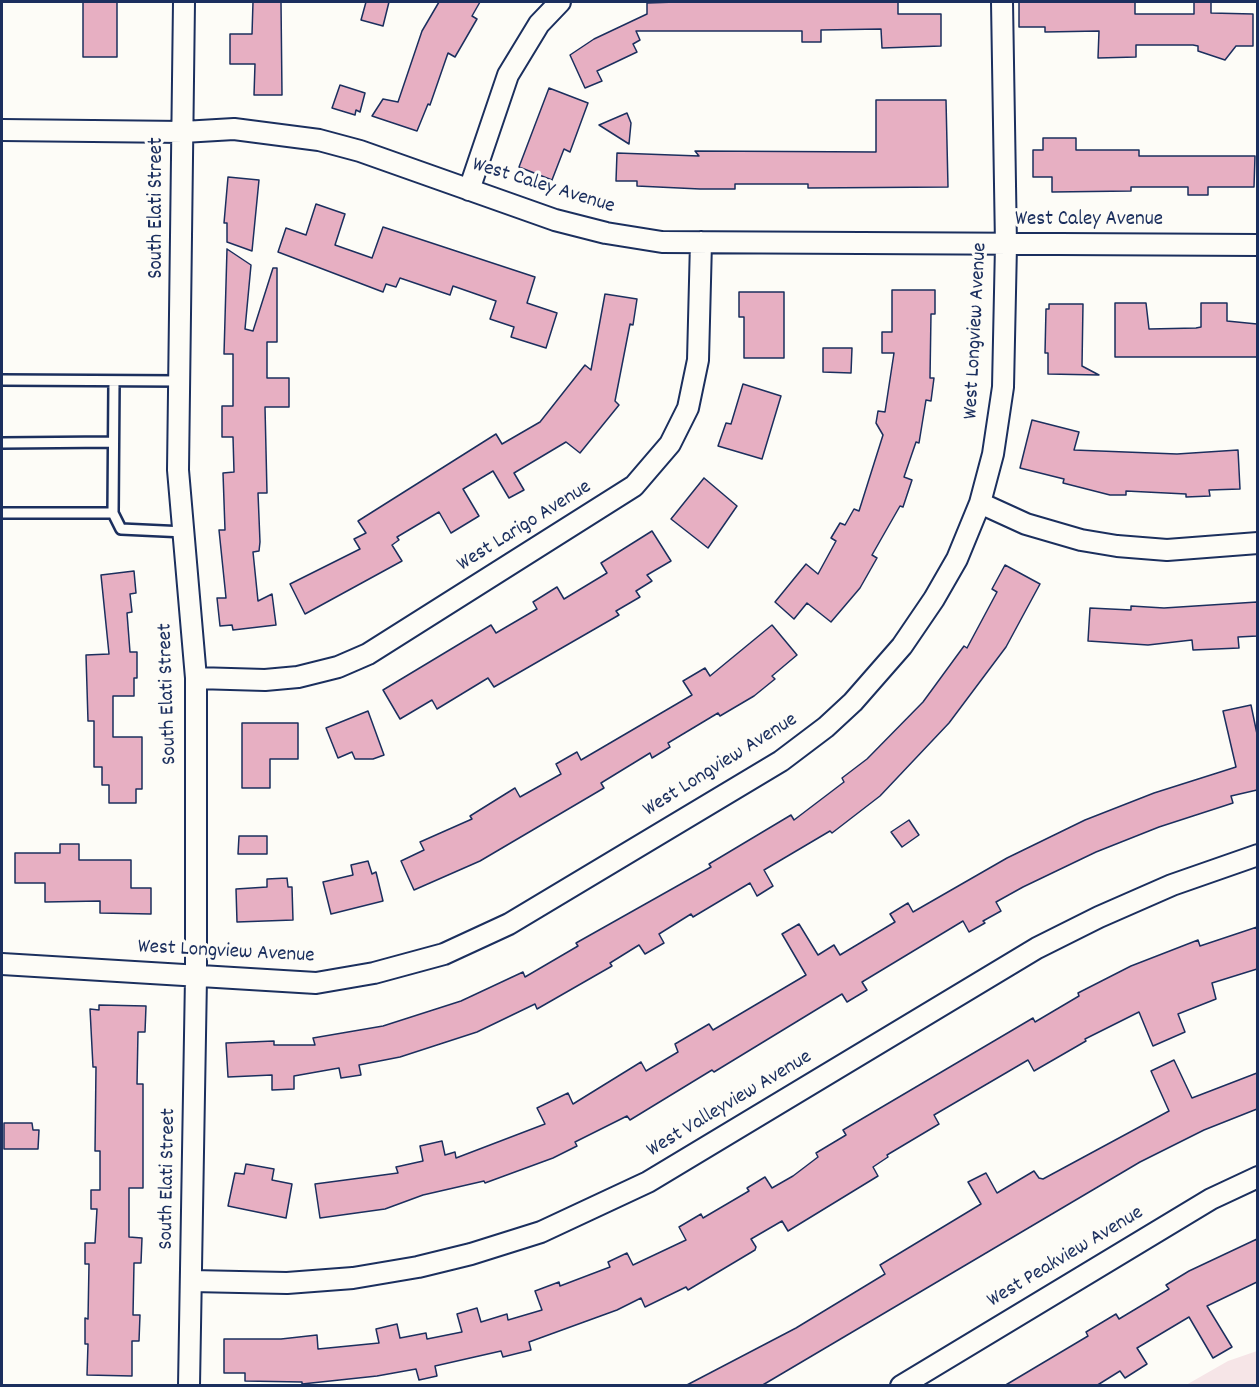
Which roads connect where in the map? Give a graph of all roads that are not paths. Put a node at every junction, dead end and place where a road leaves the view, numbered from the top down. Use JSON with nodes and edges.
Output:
{"nodes":[{"id":1,"x":184,"y":2,"type":"edge"},
{"id":2,"x":560,"y":2,"type":"edge"},
{"id":3,"x":1002,"y":2,"type":"edge"},
{"id":4,"x":2,"y":130,"type":"edge"},
{"id":5,"x":183,"y":132,"type":"junction"},
{"id":6,"x":469,"y":190,"type":"junction"},
{"id":7,"x":701,"y":242,"type":"junction"},
{"id":8,"x":1006,"y":245,"type":"junction"},
{"id":9,"x":1257,"y":245,"type":"edge"},
{"id":10,"x":2,"y":380,"type":"edge"},
{"id":11,"x":114,"y":381,"type":"junction"},
{"id":12,"x":181,"y":381,"type":"junction"},
{"id":13,"x":113,"y":442,"type":"junction"},
{"id":14,"x":2,"y":443,"type":"edge"},
{"id":15,"x":980,"y":503,"type":"junction"},
{"id":16,"x":2,"y":513,"type":"edge"},
{"id":17,"x":113,"y":513,"type":"junction"},
{"id":18,"x":185,"y":532,"type":"junction"},
{"id":19,"x":1257,"y":543,"type":"edge"},
{"id":20,"x":196,"y":678,"type":"junction"},
{"id":21,"x":1257,"y":855,"type":"edge"},
{"id":22,"x":2,"y":963,"type":"edge"},
{"id":23,"x":196,"y":977,"type":"junction"},
{"id":24,"x":1257,"y":1177,"type":"edge"},
{"id":25,"x":192,"y":1281,"type":"junction"},
{"id":26,"x":189,"y":1386,"type":"edge"},
{"id":27,"x":901,"y":1386,"type":"edge"}],
"edges":[{"from":1,"to":5,"type":"street","name":"South Elati Street"},
{"from":2,"to":6,"type":"street"},
{"from":3,"to":8,"type":"street","name":"West Longview Avenue"},
{"from":4,"to":5,"type":"street","name":"West Caley Avenue"},
{"from":5,"to":6,"type":"street","name":"West Caley Avenue"},
{"from":5,"to":12,"type":"street","name":"South Elati Street"},
{"from":6,"to":7,"type":"street","name":"West Caley Avenue"},
{"from":7,"to":8,"type":"street","name":"West Caley Avenue"},
{"from":7,"to":20,"type":"street","name":"West Larigo Avenue"},
{"from":8,"to":9,"type":"street","name":"West Caley Avenue"},
{"from":8,"to":15,"type":"street","name":"West Longview Avenue"},
{"from":10,"to":11,"type":"lane"},
{"from":11,"to":12,"type":"lane"},
{"from":11,"to":13,"type":"lane"},
{"from":12,"to":18,"type":"street","name":"South Elati Street"},
{"from":13,"to":14,"type":"lane"},
{"from":13,"to":17,"type":"lane"},
{"from":15,"to":19,"type":"street"},
{"from":15,"to":23,"type":"street","name":"West Longview Avenue"},
{"from":16,"to":17,"type":"lane"},
{"from":17,"to":18,"type":"lane"},
{"from":18,"to":20,"type":"street","name":"South Elati Street"},
{"from":20,"to":23,"type":"street","name":"South Elati Street"},
{"from":21,"to":25,"type":"street","name":"West Valleyview Avenue"},
{"from":22,"to":23,"type":"street","name":"West Longview Avenue"},
{"from":23,"to":25,"type":"street","name":"South Elati Street"},
{"from":24,"to":27,"type":"street","name":"West Peakview Avenue"},
{"from":25,"to":26,"type":"street","name":"South Elati Street"}]}
